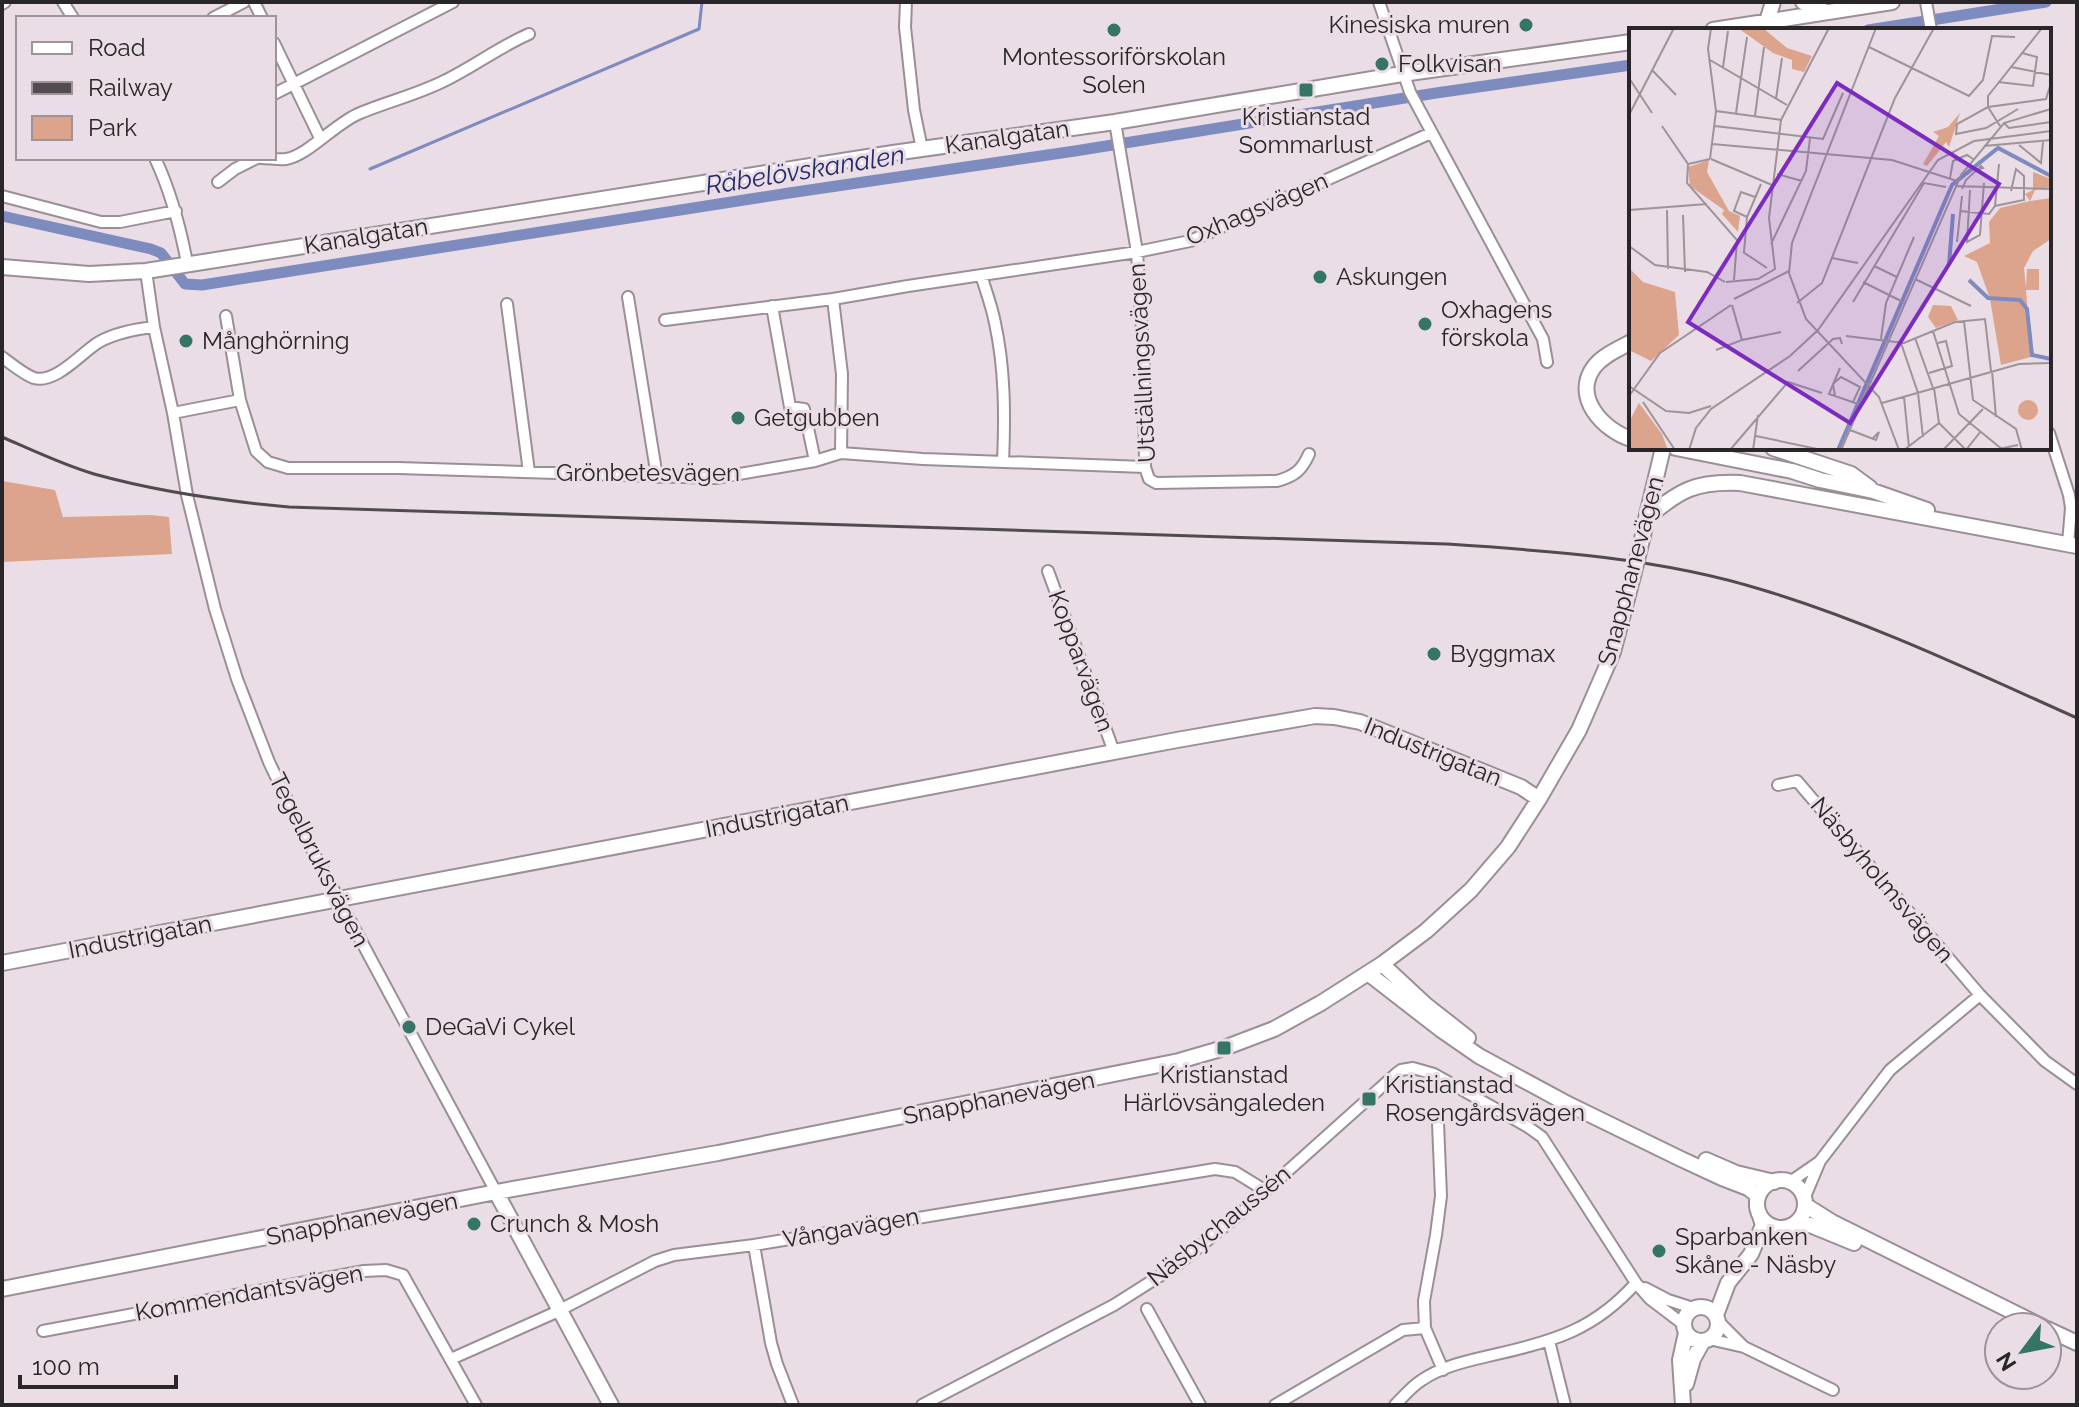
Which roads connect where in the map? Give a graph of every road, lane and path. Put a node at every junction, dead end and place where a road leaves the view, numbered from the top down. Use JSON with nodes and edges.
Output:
{"nodes":[{"id":1,"x":244,"y":2,"type":"edge"},
{"id":2,"x":453,"y":2,"type":"edge"},
{"id":3,"x":906,"y":2,"type":"edge"},
{"id":4,"x":1379,"y":2,"type":"edge"},
{"id":5,"x":1773,"y":2,"type":"edge"},
{"id":6,"x":1803,"y":2,"type":"edge"},
{"id":7,"x":1892,"y":2,"type":"edge"},
{"id":8,"x":1926,"y":2,"type":"edge"},
{"id":9,"x":1829,"y":13,"type":"junction"},
{"id":10,"x":217,"y":16,"type":"edge"},
{"id":11,"x":1765,"y":26,"type":"edge"},
{"id":12,"x":1739,"y":28,"type":"edge"},
{"id":13,"x":1931,"y":28,"type":"edge"},
{"id":14,"x":529,"y":34,"type":"dead end"},
{"id":15,"x":1629,"y":42,"type":"edge"},
{"id":16,"x":276,"y":47,"type":"edge"},
{"id":17,"x":1402,"y":74,"type":"junction"},
{"id":18,"x":293,"y":84,"type":"junction"},
{"id":19,"x":276,"y":93,"type":"edge"},
{"id":20,"x":1115,"y":122,"type":"junction"},
{"id":21,"x":1431,"y":133,"type":"junction"},
{"id":22,"x":320,"y":138,"type":"junction"},
{"id":23,"x":922,"y":149,"type":"junction"},
{"id":24,"x":276,"y":159,"type":"edge"},
{"id":25,"x":156,"y":160,"type":"edge"},
{"id":26,"x":255,"y":160,"type":"edge"},
{"id":27,"x":218,"y":182,"type":"dead end"},
{"id":28,"x":2,"y":196,"type":"edge"},
{"id":29,"x":176,"y":211,"type":"junction"},
{"id":30,"x":1137,"y":252,"type":"junction"},
{"id":31,"x":182,"y":264,"type":"junction"},
{"id":32,"x":2,"y":267,"type":"edge"},
{"id":33,"x":152,"y":270,"type":"junction"},
{"id":34,"x":981,"y":275,"type":"junction"},
{"id":35,"x":628,"y":297,"type":"dead end"},
{"id":36,"x":833,"y":299,"type":"junction"},
{"id":37,"x":507,"y":304,"type":"dead end"},
{"id":38,"x":772,"y":306,"type":"junction"},
{"id":39,"x":226,"y":316,"type":"dead end"},
{"id":40,"x":665,"y":320,"type":"dead end"},
{"id":41,"x":154,"y":327,"type":"junction"},
{"id":42,"x":1624,"y":352,"type":"edge"},
{"id":43,"x":2,"y":357,"type":"edge"},
{"id":44,"x":1547,"y":362,"type":"dead end"},
{"id":45,"x":240,"y":400,"type":"junction"},
{"id":46,"x":173,"y":413,"type":"junction"},
{"id":47,"x":1629,"y":438,"type":"edge"},
{"id":48,"x":2051,"y":439,"type":"edge"},
{"id":49,"x":1687,"y":450,"type":"edge"},
{"id":50,"x":1779,"y":450,"type":"edge"},
{"id":51,"x":841,"y":453,"type":"junction"},
{"id":52,"x":1309,"y":454,"type":"dead end"},
{"id":53,"x":1661,"y":455,"type":"edge"},
{"id":54,"x":815,"y":461,"type":"junction"},
{"id":55,"x":1003,"y":462,"type":"junction"},
{"id":56,"x":1145,"y":467,"type":"junction"},
{"id":57,"x":529,"y":472,"type":"junction"},
{"id":58,"x":657,"y":477,"type":"junction"},
{"id":59,"x":1820,"y":480,"type":"junction"},
{"id":60,"x":1873,"y":491,"type":"junction"},
{"id":61,"x":1866,"y":507,"type":"junction"},
{"id":62,"x":1646,"y":523,"type":"junction"},
{"id":63,"x":1960,"y":523,"type":"junction"},
{"id":64,"x":2072,"y":545,"type":"edge"},
{"id":65,"x":1048,"y":571,"type":"dead end"},
{"id":66,"x":1114,"y":752,"type":"junction"},
{"id":67,"x":1778,"y":785,"type":"dead end"},
{"id":68,"x":1539,"y":799,"type":"junction"},
{"id":69,"x":338,"y":899,"type":"junction"},
{"id":70,"x":2,"y":963,"type":"edge"},
{"id":71,"x":1382,"y":964,"type":"junction"},
{"id":72,"x":1369,"y":974,"type":"junction"},
{"id":73,"x":1980,"y":995,"type":"junction"},
{"id":74,"x":1519,"y":1078,"type":"junction"},
{"id":75,"x":2077,"y":1084,"type":"edge"},
{"id":76,"x":1605,"y":1121,"type":"junction"},
{"id":77,"x":1438,"y":1123,"type":"dead end"},
{"id":78,"x":1820,"y":1161,"type":"junction"},
{"id":79,"x":1774,"y":1182,"type":"junction"},
{"id":80,"x":1790,"y":1182,"type":"junction"},
{"id":81,"x":1266,"y":1191,"type":"junction"},
{"id":82,"x":496,"y":1192,"type":"junction"},
{"id":83,"x":1805,"y":1202,"type":"junction"},
{"id":84,"x":1758,"y":1210,"type":"junction"},
{"id":85,"x":1794,"y":1224,"type":"junction"},
{"id":86,"x":1776,"y":1228,"type":"junction"},
{"id":87,"x":754,"y":1245,"type":"junction"},
{"id":88,"x":1751,"y":1254,"type":"junction"},
{"id":89,"x":1636,"y":1283,"type":"junction"},
{"id":90,"x":1728,"y":1283,"type":"junction"},
{"id":91,"x":1955,"y":1284,"type":"junction"},
{"id":92,"x":2,"y":1289,"type":"edge"},
{"id":93,"x":1696,"y":1307,"type":"junction"},
{"id":94,"x":1147,"y":1309,"type":"dead end"},
{"id":95,"x":559,"y":1310,"type":"junction"},
{"id":96,"x":2010,"y":1311,"type":"edge"},
{"id":97,"x":1717,"y":1318,"type":"junction"},
{"id":98,"x":1425,"y":1328,"type":"junction"},
{"id":99,"x":1684,"y":1329,"type":"junction"},
{"id":100,"x":43,"y":1331,"type":"dead end"},
{"id":101,"x":1706,"y":1340,"type":"junction"},
{"id":102,"x":1549,"y":1341,"type":"junction"},
{"id":103,"x":1744,"y":1347,"type":"junction"},
{"id":104,"x":451,"y":1359,"type":"junction"},
{"id":105,"x":1443,"y":1370,"type":"junction"},
{"id":106,"x":1833,"y":1390,"type":"dead end"},
{"id":107,"x":1683,"y":1400,"type":"edge"},
{"id":108,"x":476,"y":1405,"type":"edge"},
{"id":109,"x":611,"y":1405,"type":"edge"},
{"id":110,"x":793,"y":1405,"type":"edge"},
{"id":111,"x":922,"y":1405,"type":"edge"},
{"id":112,"x":1200,"y":1405,"type":"edge"},
{"id":113,"x":1275,"y":1405,"type":"edge"},
{"id":114,"x":1395,"y":1405,"type":"edge"},
{"id":115,"x":1565,"y":1405,"type":"edge"}],
"edges":[{"from":1,"to":10,"type":"street"},
{"from":2,"to":18,"type":"street"},
{"from":3,"to":23,"type":"street"},
{"from":4,"to":17,"type":"street"},
{"from":5,"to":11,"type":"main road"},
{"from":6,"to":9,"type":"main road"},
{"from":7,"to":9,"type":"main road"},
{"from":8,"to":13,"type":"street"},
{"from":9,"to":11,"type":"main road"},
{"from":11,"to":12,"type":"main road"},
{"from":14,"to":22,"type":"street"},
{"from":15,"to":17,"type":"main road","name":"Kanalgatan"},
{"from":16,"to":18,"type":"street"},
{"from":17,"to":20,"type":"main road","name":"Kanalgatan"},
{"from":17,"to":21,"type":"street"},
{"from":18,"to":19,"type":"street"},
{"from":18,"to":22,"type":"street"},
{"from":20,"to":23,"type":"main road","name":"Kanalgatan"},
{"from":20,"to":30,"type":"street","name":"Utställningsvägen"},
{"from":21,"to":30,"type":"street","name":"Oxhagsvägen"},
{"from":21,"to":44,"type":"street"},
{"from":22,"to":24,"type":"street"},
{"from":23,"to":31,"type":"main road","name":"Kanalgatan"},
{"from":25,"to":29,"type":"street"},
{"from":26,"to":27,"type":"street"},
{"from":28,"to":29,"type":"street"},
{"from":29,"to":31,"type":"street"},
{"from":30,"to":34,"type":"street","name":"Oxhagsvägen"},
{"from":30,"to":56,"type":"street","name":"Utställningsvägen"},
{"from":31,"to":33,"type":"main road","name":"Kanalgatan"},
{"from":32,"to":33,"type":"main road","name":"Kanalgatan"},
{"from":33,"to":41,"type":"street","name":"Tegelbruksvägen"},
{"from":34,"to":36,"type":"street","name":"Oxhagsvägen"},
{"from":34,"to":55,"type":"street"},
{"from":35,"to":58,"type":"street"},
{"from":36,"to":38,"type":"street","name":"Oxhagsvägen"},
{"from":36,"to":51,"type":"street"},
{"from":37,"to":57,"type":"street"},
{"from":38,"to":40,"type":"street","name":"Oxhagsvägen"},
{"from":38,"to":54,"type":"street"},
{"from":39,"to":45,"type":"street","name":"Grönbetesvägen"},
{"from":41,"to":43,"type":"street"},
{"from":41,"to":46,"type":"street","name":"Tegelbruksvägen"},
{"from":42,"to":47,"type":"main road"},
{"from":45,"to":46,"type":"street"},
{"from":45,"to":57,"type":"street","name":"Grönbetesvägen"},
{"from":46,"to":69,"type":"street","name":"Tegelbruksvägen"},
{"from":48,"to":64,"type":"street"},
{"from":49,"to":59,"type":"main road"},
{"from":50,"to":60,"type":"main road"},
{"from":51,"to":54,"type":"street","name":"Grönbetesvägen"},
{"from":51,"to":55,"type":"street","name":"Grönbetesvägen"},
{"from":52,"to":56,"type":"street","name":"Utställningsvägen"},
{"from":53,"to":62,"type":"main road","name":"Snapphanevägen"},
{"from":54,"to":58,"type":"street","name":"Grönbetesvägen"},
{"from":55,"to":56,"type":"street","name":"Grönbetesvägen"},
{"from":57,"to":58,"type":"street","name":"Grönbetesvägen"},
{"from":59,"to":60,"type":"main road"},
{"from":59,"to":61,"type":"main road"},
{"from":60,"to":63,"type":"main road"},
{"from":61,"to":62,"type":"main road"},
{"from":61,"to":63,"type":"main road"},
{"from":62,"to":68,"type":"main road","name":"Snapphanevägen","bridge":true},
{"from":63,"to":64,"type":"main road"},
{"from":65,"to":66,"type":"street","name":"Kopparvägen"},
{"from":66,"to":68,"type":"main road","name":"Industrigatan"},
{"from":66,"to":69,"type":"main road","name":"Industrigatan"},
{"from":67,"to":73,"type":"street","name":"Näsbyholmsvägen"},
{"from":68,"to":71,"type":"main road","name":"Snapphanevägen"},
{"from":69,"to":70,"type":"main road","name":"Industrigatan"},
{"from":69,"to":82,"type":"street","name":"Tegelbruksvägen"},
{"from":71,"to":72,"type":"main road","name":"Snapphanevägen"},
{"from":71,"to":74,"type":"main road"},
{"from":72,"to":74,"type":"main road"},
{"from":72,"to":82,"type":"main road","name":"Snapphanevägen"},
{"from":73,"to":75,"type":"street","name":"Näsbyholmsvägen"},
{"from":73,"to":78,"type":"street"},
{"from":74,"to":76,"type":"main road"},
{"from":76,"to":79,"type":"main road"},
{"from":76,"to":84,"type":"main road"},
{"from":77,"to":98,"type":"street"},
{"from":78,"to":80,"type":"street"},
{"from":78,"to":83,"type":"street"},
{"from":79,"to":80,"type":"main road"},
{"from":79,"to":84,"type":"main road"},
{"from":80,"to":83,"type":"main road"},
{"from":81,"to":87,"type":"street","name":"Vångavägen"},
{"from":81,"to":89,"type":"street","name":"Näsbychaussén"},
{"from":81,"to":111,"type":"street","name":"Näsbychaussén"},
{"from":82,"to":92,"type":"main road","name":"Snapphanevägen"},
{"from":82,"to":95,"type":"main road","name":"Tegelbruksvägen"},
{"from":83,"to":85,"type":"main road"},
{"from":83,"to":91,"type":"main road"},
{"from":84,"to":86,"type":"main road"},
{"from":84,"to":88,"type":"main road"},
{"from":85,"to":86,"type":"main road"},
{"from":85,"to":91,"type":"main road"},
{"from":86,"to":88,"type":"main road"},
{"from":87,"to":95,"type":"street","name":"Vångavägen"},
{"from":87,"to":110,"type":"street"},
{"from":88,"to":90,"type":"main road"},
{"from":89,"to":93,"type":"street"},
{"from":89,"to":99,"type":"street"},
{"from":89,"to":102,"type":"street"},
{"from":90,"to":93,"type":"main road"},
{"from":90,"to":97,"type":"main road"},
{"from":91,"to":96,"type":"main road"},
{"from":93,"to":97,"type":"main road"},
{"from":93,"to":99,"type":"main road"},
{"from":94,"to":112,"type":"street"},
{"from":95,"to":104,"type":"street","name":"Vångavägen"},
{"from":95,"to":109,"type":"main road","name":"Tegelbruksvägen"},
{"from":97,"to":101,"type":"main road"},
{"from":97,"to":103,"type":"street"},
{"from":98,"to":105,"type":"street"},
{"from":98,"to":113,"type":"street"},
{"from":99,"to":101,"type":"main road"},
{"from":99,"to":107,"type":"main road"},
{"from":100,"to":104,"type":"street","name":"Kommendantsvägen"},
{"from":101,"to":103,"type":"street"},
{"from":101,"to":107,"type":"main road"},
{"from":102,"to":105,"type":"street"},
{"from":102,"to":115,"type":"street"},
{"from":103,"to":106,"type":"street"},
{"from":104,"to":108,"type":"street","name":"Kommendantsvägen"},
{"from":105,"to":114,"type":"street"}]}
